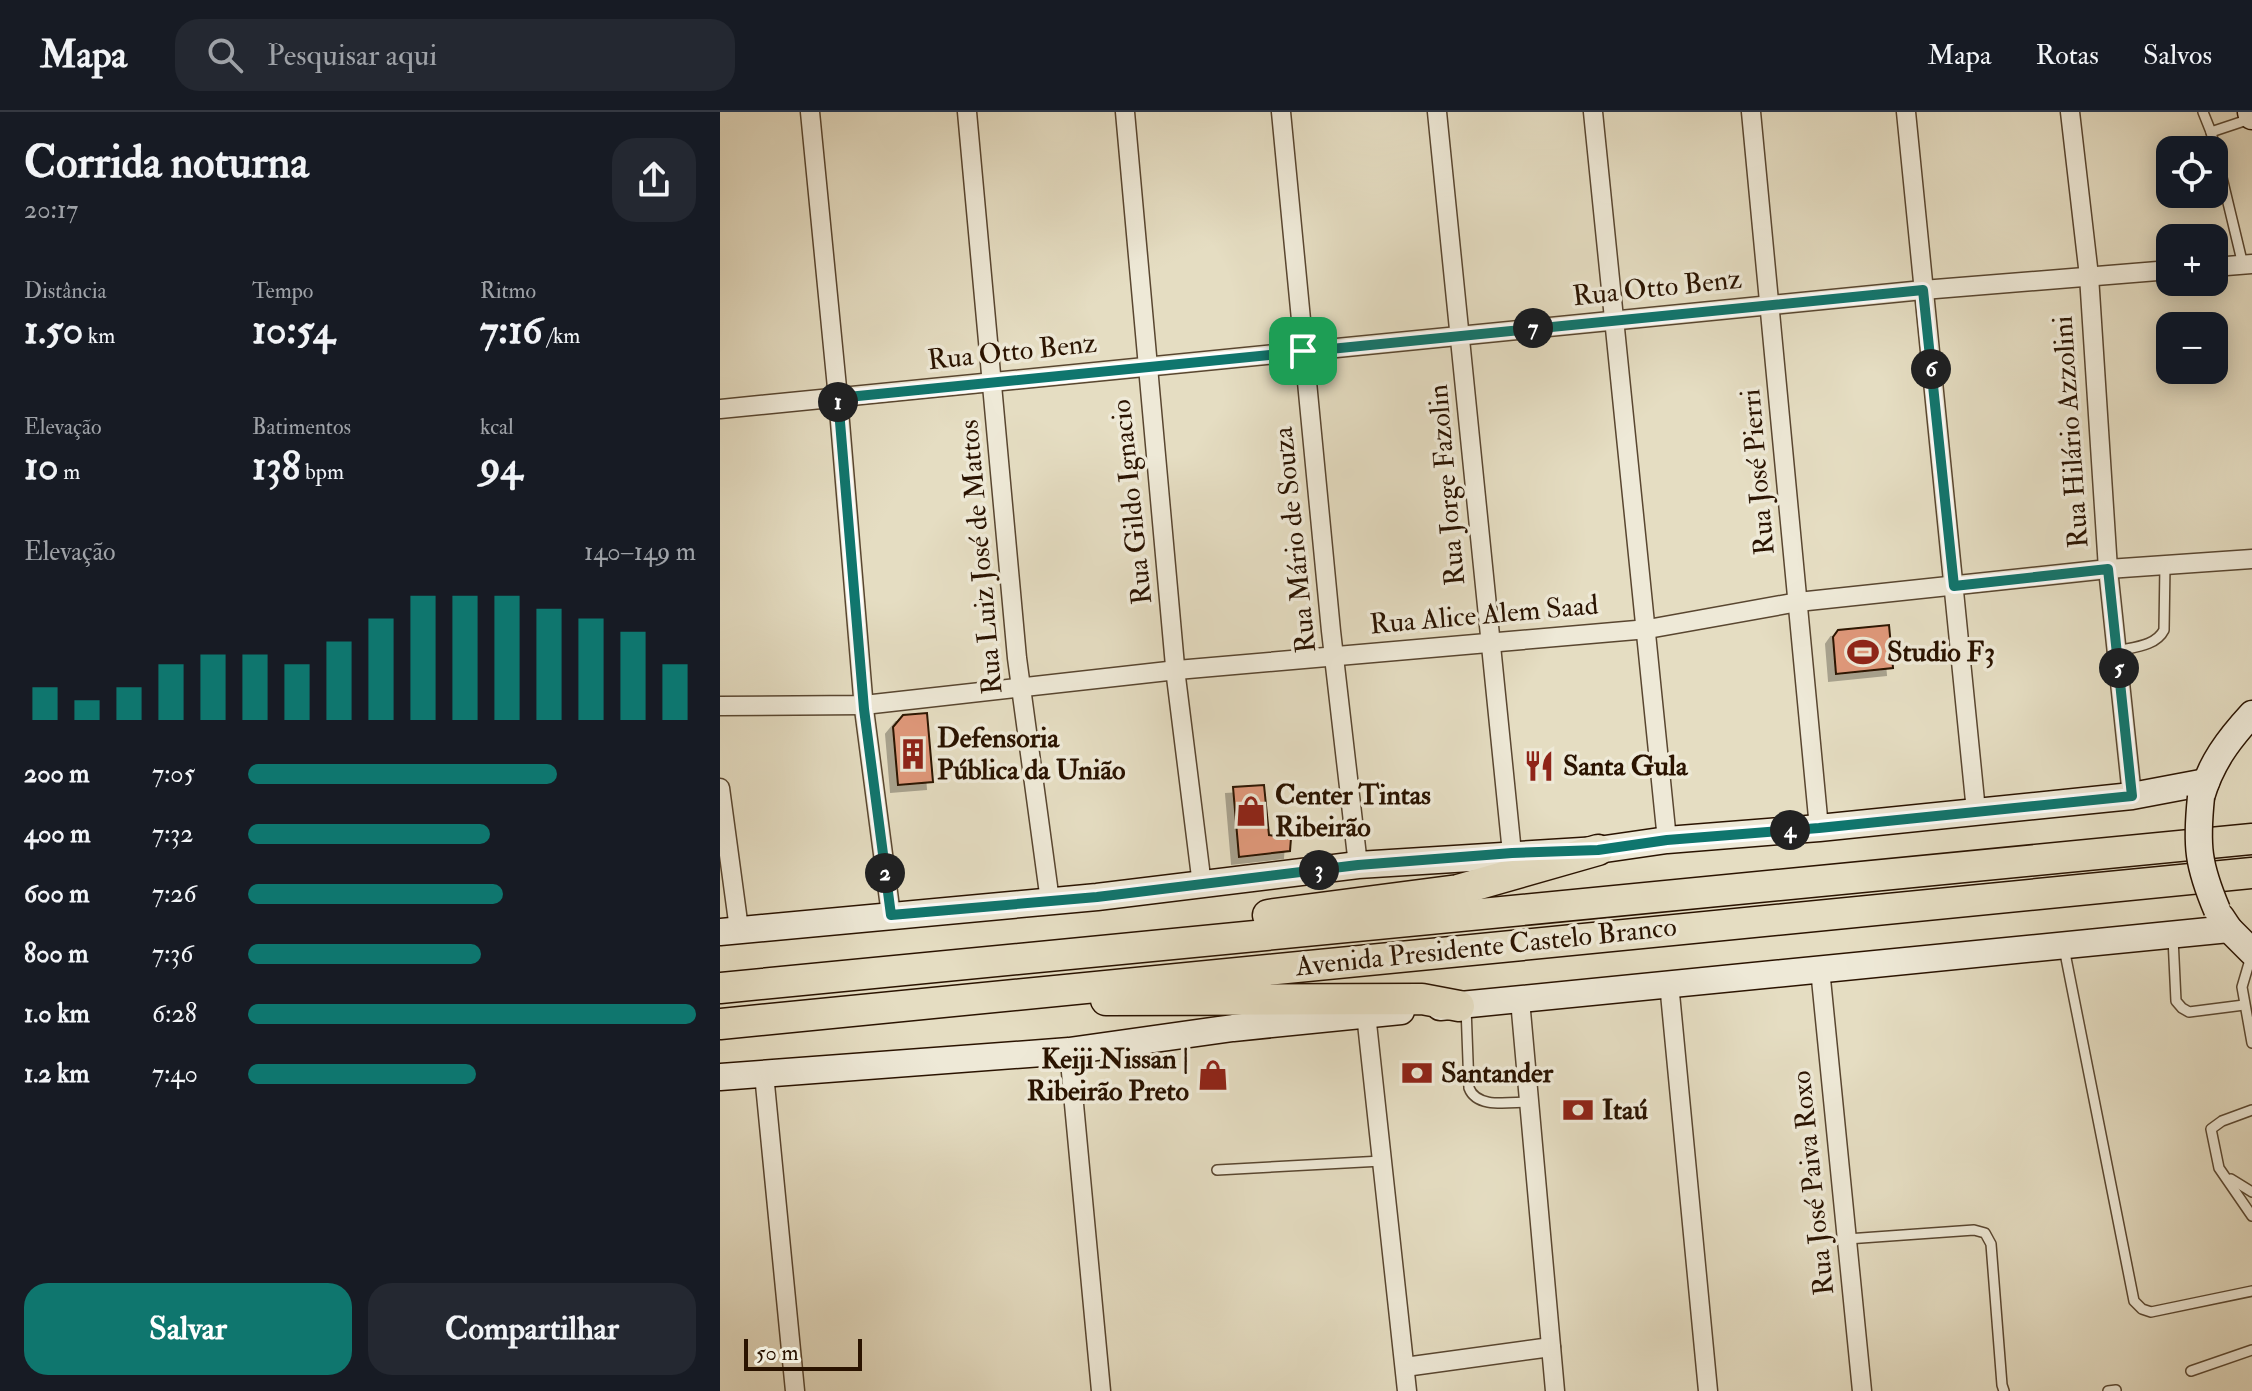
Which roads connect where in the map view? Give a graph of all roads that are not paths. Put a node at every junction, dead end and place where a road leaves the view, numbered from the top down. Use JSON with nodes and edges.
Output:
{"nodes":[{"id":1,"x":810,"y":112,"type":"edge"},
{"id":2,"x":967,"y":112,"type":"edge"},
{"id":3,"x":1125,"y":112,"type":"edge"},
{"id":4,"x":1281,"y":112,"type":"edge"},
{"id":5,"x":1437,"y":112,"type":"edge"},
{"id":6,"x":1593,"y":112,"type":"edge"},
{"id":7,"x":1751,"y":112,"type":"edge"},
{"id":8,"x":1906,"y":112,"type":"edge"},
{"id":9,"x":2070,"y":112,"type":"edge"},
{"id":10,"x":2203,"y":112,"type":"edge"},
{"id":11,"x":2252,"y":115,"type":"edge"},
{"id":12,"x":2211,"y":132,"type":"junction"},
{"id":13,"x":2247,"y":265,"type":"edge"},
{"id":14,"x":2156,"y":271,"type":"edge"},
{"id":15,"x":2089,"y":276,"type":"junction"},
{"id":16,"x":1923,"y":290,"type":"junction"},
{"id":17,"x":1771,"y":305,"type":"junction"},
{"id":18,"x":1615,"y":320,"type":"junction"},
{"id":19,"x":1461,"y":335,"type":"junction"},
{"id":20,"x":1303,"y":351,"type":"junction"},
{"id":21,"x":1146,"y":367,"type":"junction"},
{"id":22,"x":993,"y":382,"type":"junction"},
{"id":23,"x":838,"y":398,"type":"junction"},
{"id":24,"x":720,"y":409,"type":"edge"},
{"id":25,"x":2252,"y":559,"type":"edge"},
{"id":26,"x":2165,"y":565,"type":"junction"},
{"id":27,"x":2108,"y":569,"type":"junction"},
{"id":28,"x":1954,"y":586,"type":"junction"},
{"id":29,"x":1798,"y":602,"type":"junction"},
{"id":30,"x":1648,"y":629,"type":"junction"},
{"id":31,"x":1490,"y":643,"type":"junction"},
{"id":32,"x":2117,"y":651,"type":"junction"},
{"id":33,"x":1335,"y":656,"type":"junction"},
{"id":34,"x":1177,"y":670,"type":"junction"},
{"id":35,"x":1021,"y":688,"type":"junction"},
{"id":36,"x":864,"y":705,"type":"junction"},
{"id":37,"x":720,"y":706,"type":"edge"},
{"id":38,"x":2252,"y":714,"type":"edge"},
{"id":39,"x":720,"y":788,"type":"edge"},
{"id":40,"x":2203,"y":790,"type":"junction"},
{"id":41,"x":2132,"y":796,"type":"junction"},
{"id":42,"x":1976,"y":811,"type":"junction"},
{"id":43,"x":1819,"y":828,"type":"junction"},
{"id":44,"x":2252,"y":839,"type":"edge"},
{"id":45,"x":1667,"y":840,"type":"junction"},
{"id":46,"x":1598,"y":850,"type":"junction"},
{"id":47,"x":1512,"y":853,"type":"junction"},
{"id":48,"x":1358,"y":865,"type":"junction"},
{"id":49,"x":2252,"y":873,"type":"edge"},
{"id":50,"x":1202,"y":885,"type":"junction"},
{"id":51,"x":1050,"y":901,"type":"junction"},
{"id":52,"x":891,"y":915,"type":"junction"},
{"id":53,"x":2223,"y":919,"type":"junction"},
{"id":54,"x":730,"y":931,"type":"edge"},
{"id":55,"x":2173,"y":934,"type":"junction"},
{"id":56,"x":2064,"y":945,"type":"junction"},
{"id":57,"x":2252,"y":952,"type":"edge"},
{"id":58,"x":975,"y":963,"type":"junction"},
{"id":59,"x":1820,"y":969,"type":"junction"},
{"id":60,"x":1669,"y":983,"type":"junction"},
{"id":61,"x":720,"y":988,"type":"edge"},
{"id":62,"x":1016,"y":993,"type":"junction"},
{"id":63,"x":1520,"y":1000,"type":"junction"},
{"id":64,"x":1462,"y":1005,"type":"junction"},
{"id":65,"x":2244,"y":1005,"type":"junction"},
{"id":66,"x":1366,"y":1014,"type":"junction"},
{"id":67,"x":720,"y":1024,"type":"edge"},
{"id":68,"x":2252,"y":1043,"type":"edge"},
{"id":69,"x":1069,"y":1051,"type":"junction"},
{"id":70,"x":764,"y":1074,"type":"junction"},
{"id":71,"x":720,"y":1077,"type":"edge"},
{"id":72,"x":1529,"y":1102,"type":"junction"},
{"id":73,"x":2252,"y":1110,"type":"edge"},
{"id":74,"x":1382,"y":1161,"type":"junction"},
{"id":75,"x":1217,"y":1170,"type":"dead end"},
{"id":76,"x":2227,"y":1177,"type":"junction"},
{"id":77,"x":2252,"y":1192,"type":"edge"},
{"id":78,"x":2252,"y":1216,"type":"edge"},
{"id":79,"x":1847,"y":1239,"type":"junction"},
{"id":80,"x":2252,"y":1291,"type":"edge"},
{"id":81,"x":1551,"y":1347,"type":"junction"},
{"id":82,"x":2252,"y":1350,"type":"edge"},
{"id":83,"x":1405,"y":1367,"type":"junction"},
{"id":84,"x":2191,"y":1371,"type":"dead end"},
{"id":85,"x":2116,"y":1390,"type":"edge"},
{"id":86,"x":795,"y":1391,"type":"edge"},
{"id":87,"x":1101,"y":1391,"type":"edge"},
{"id":88,"x":1407,"y":1391,"type":"edge"},
{"id":89,"x":1555,"y":1391,"type":"edge"},
{"id":90,"x":1708,"y":1391,"type":"edge"},
{"id":91,"x":1862,"y":1391,"type":"edge"},
{"id":92,"x":2004,"y":1391,"type":"edge"},
{"id":93,"x":2108,"y":1391,"type":"edge"}],
"edges":[{"from":1,"to":23,"type":"street"},
{"from":2,"to":22,"type":"street","name":"Rua Luiz José de Mattos"},
{"from":3,"to":21,"type":"street","name":"Rua Gildo Ignacio"},
{"from":4,"to":20,"type":"street","name":"Rua Mário de Souza"},
{"from":5,"to":19,"type":"street","name":"Rua Jorge Fazolin"},
{"from":6,"to":18,"type":"street"},
{"from":7,"to":17,"type":"street","name":"Rua José Pierri"},
{"from":8,"to":16,"type":"street"},
{"from":9,"to":15,"type":"street","name":"Rua Hilário Azzolini"},
{"from":10,"to":12,"type":"lane"},
{"from":11,"to":12,"type":"lane"},
{"from":12,"to":13,"type":"lane"},
{"from":14,"to":15,"type":"street","name":"Rua Otto Benz"},
{"from":15,"to":16,"type":"street","name":"Rua Otto Benz"},
{"from":15,"to":27,"type":"street","name":"Rua Hilário Azzolini"},
{"from":16,"to":17,"type":"street","name":"Rua Otto Benz"},
{"from":16,"to":28,"type":"street"},
{"from":17,"to":18,"type":"street","name":"Rua Otto Benz"},
{"from":17,"to":29,"type":"street","name":"Rua José Pierri"},
{"from":18,"to":19,"type":"street","name":"Rua Otto Benz"},
{"from":18,"to":30,"type":"street"},
{"from":19,"to":20,"type":"street","name":"Rua Otto Benz"},
{"from":19,"to":31,"type":"street","name":"Rua Jorge Fazolin"},
{"from":20,"to":21,"type":"street","name":"Rua Otto Benz"},
{"from":20,"to":33,"type":"street","name":"Rua Mário de Souza"},
{"from":21,"to":22,"type":"street","name":"Rua Otto Benz"},
{"from":21,"to":34,"type":"street","name":"Rua Gildo Ignacio"},
{"from":22,"to":23,"type":"street","name":"Rua Otto Benz"},
{"from":22,"to":35,"type":"street","name":"Rua Luiz José de Mattos"},
{"from":23,"to":24,"type":"street","name":"Rua Otto Benz"},
{"from":23,"to":36,"type":"street"},
{"from":25,"to":26,"type":"street","name":"Rua Alice Alem Saad"},
{"from":26,"to":27,"type":"street","name":"Rua Alice Alem Saad"},
{"from":26,"to":32,"type":"lane"},
{"from":27,"to":28,"type":"street","name":"Rua Alice Alem Saad"},
{"from":27,"to":32,"type":"street","name":"Rua Hilário Azzolini"},
{"from":28,"to":29,"type":"street","name":"Rua Alice Alem Saad"},
{"from":28,"to":42,"type":"street"},
{"from":29,"to":30,"type":"street","name":"Rua Alice Alem Saad"},
{"from":29,"to":43,"type":"street","name":"Rua José Pierri"},
{"from":30,"to":31,"type":"street","name":"Rua Alice Alem Saad"},
{"from":30,"to":45,"type":"street"},
{"from":31,"to":33,"type":"street","name":"Rua Alice Alem Saad"},
{"from":31,"to":47,"type":"street","name":"Rua Jorge Fazolin"},
{"from":32,"to":41,"type":"street","name":"Rua Hilário Azzolini"},
{"from":33,"to":34,"type":"street","name":"Rua Alice Alem Saad"},
{"from":33,"to":48,"type":"street","name":"Rua Mário de Souza"},
{"from":34,"to":35,"type":"street","name":"Rua Alice Alem Saad"},
{"from":34,"to":50,"type":"street","name":"Rua Gildo Ignacio"},
{"from":35,"to":36,"type":"street","name":"Rua Alice Alem Saad"},
{"from":35,"to":51,"type":"street","name":"Rua Luiz José de Mattos"},
{"from":36,"to":37,"type":"street","name":"Rua Alice Alem Saad"},
{"from":36,"to":52,"type":"street"},
{"from":38,"to":40,"type":"main road"},
{"from":39,"to":54,"type":"street"},
{"from":40,"to":41,"type":"main road"},
{"from":40,"to":53,"type":"main road","bridge":true},
{"from":41,"to":42,"type":"main road"},
{"from":42,"to":43,"type":"main road"},
{"from":43,"to":45,"type":"main road"},
{"from":44,"to":58,"type":"main road","name":"Avenida Presidente Castelo Branco"},
{"from":45,"to":46,"type":"main road"},
{"from":46,"to":47,"type":"main road"},
{"from":46,"to":58,"type":"main road"},
{"from":47,"to":48,"type":"main road"},
{"from":48,"to":50,"type":"main road"},
{"from":49,"to":62,"type":"main road","name":"Avenida Presidente Castelo Branco"},
{"from":50,"to":51,"type":"main road"},
{"from":51,"to":52,"type":"main road"},
{"from":52,"to":54,"type":"main road"},
{"from":53,"to":55,"type":"main road","name":"Avenida Presidente Castelo Branco"},
{"from":53,"to":57,"type":"main road"},
{"from":55,"to":56,"type":"main road","name":"Avenida Presidente Castelo Branco"},
{"from":55,"to":65,"type":"lane"},
{"from":56,"to":59,"type":"main road","name":"Avenida Presidente Castelo Branco"},
{"from":56,"to":80,"type":"lane"},
{"from":57,"to":65,"type":"lane"},
{"from":58,"to":61,"type":"main road","name":"Avenida Presidente Castelo Branco"},
{"from":59,"to":60,"type":"main road","name":"Avenida Presidente Castelo Branco"},
{"from":59,"to":79,"type":"street","name":"Rua José Paiva Roxo"},
{"from":60,"to":63,"type":"main road","name":"Avenida Presidente Castelo Branco"},
{"from":60,"to":90,"type":"street"},
{"from":62,"to":64,"type":"main road"},
{"from":62,"to":67,"type":"main road","name":"Avenida Presidente Castelo Branco"},
{"from":63,"to":64,"type":"main road","name":"Avenida Presidente Castelo Branco"},
{"from":63,"to":72,"type":"street"},
{"from":64,"to":66,"type":"main road","name":"Avenida Presidente Castelo Branco"},
{"from":64,"to":72,"type":"lane"},
{"from":65,"to":68,"type":"lane"},
{"from":66,"to":69,"type":"main road","name":"Avenida Presidente Castelo Branco"},
{"from":66,"to":74,"type":"street"},
{"from":69,"to":70,"type":"main road","name":"Avenida Presidente Castelo Branco"},
{"from":69,"to":87,"type":"street"},
{"from":70,"to":71,"type":"main road","name":"Avenida Presidente Castelo Branco"},
{"from":70,"to":86,"type":"street"},
{"from":72,"to":81,"type":"street"},
{"from":73,"to":76,"type":"lane"},
{"from":74,"to":75,"type":"lane"},
{"from":74,"to":83,"type":"street"},
{"from":76,"to":77,"type":"lane"},
{"from":76,"to":78,"type":"lane"},
{"from":79,"to":91,"type":"street","name":"Rua José Paiva Roxo"},
{"from":79,"to":92,"type":"lane"},
{"from":81,"to":83,"type":"street"},
{"from":81,"to":89,"type":"street"},
{"from":82,"to":84,"type":"lane"},
{"from":83,"to":88,"type":"street"},
{"from":85,"to":93,"type":"lane"}]}
